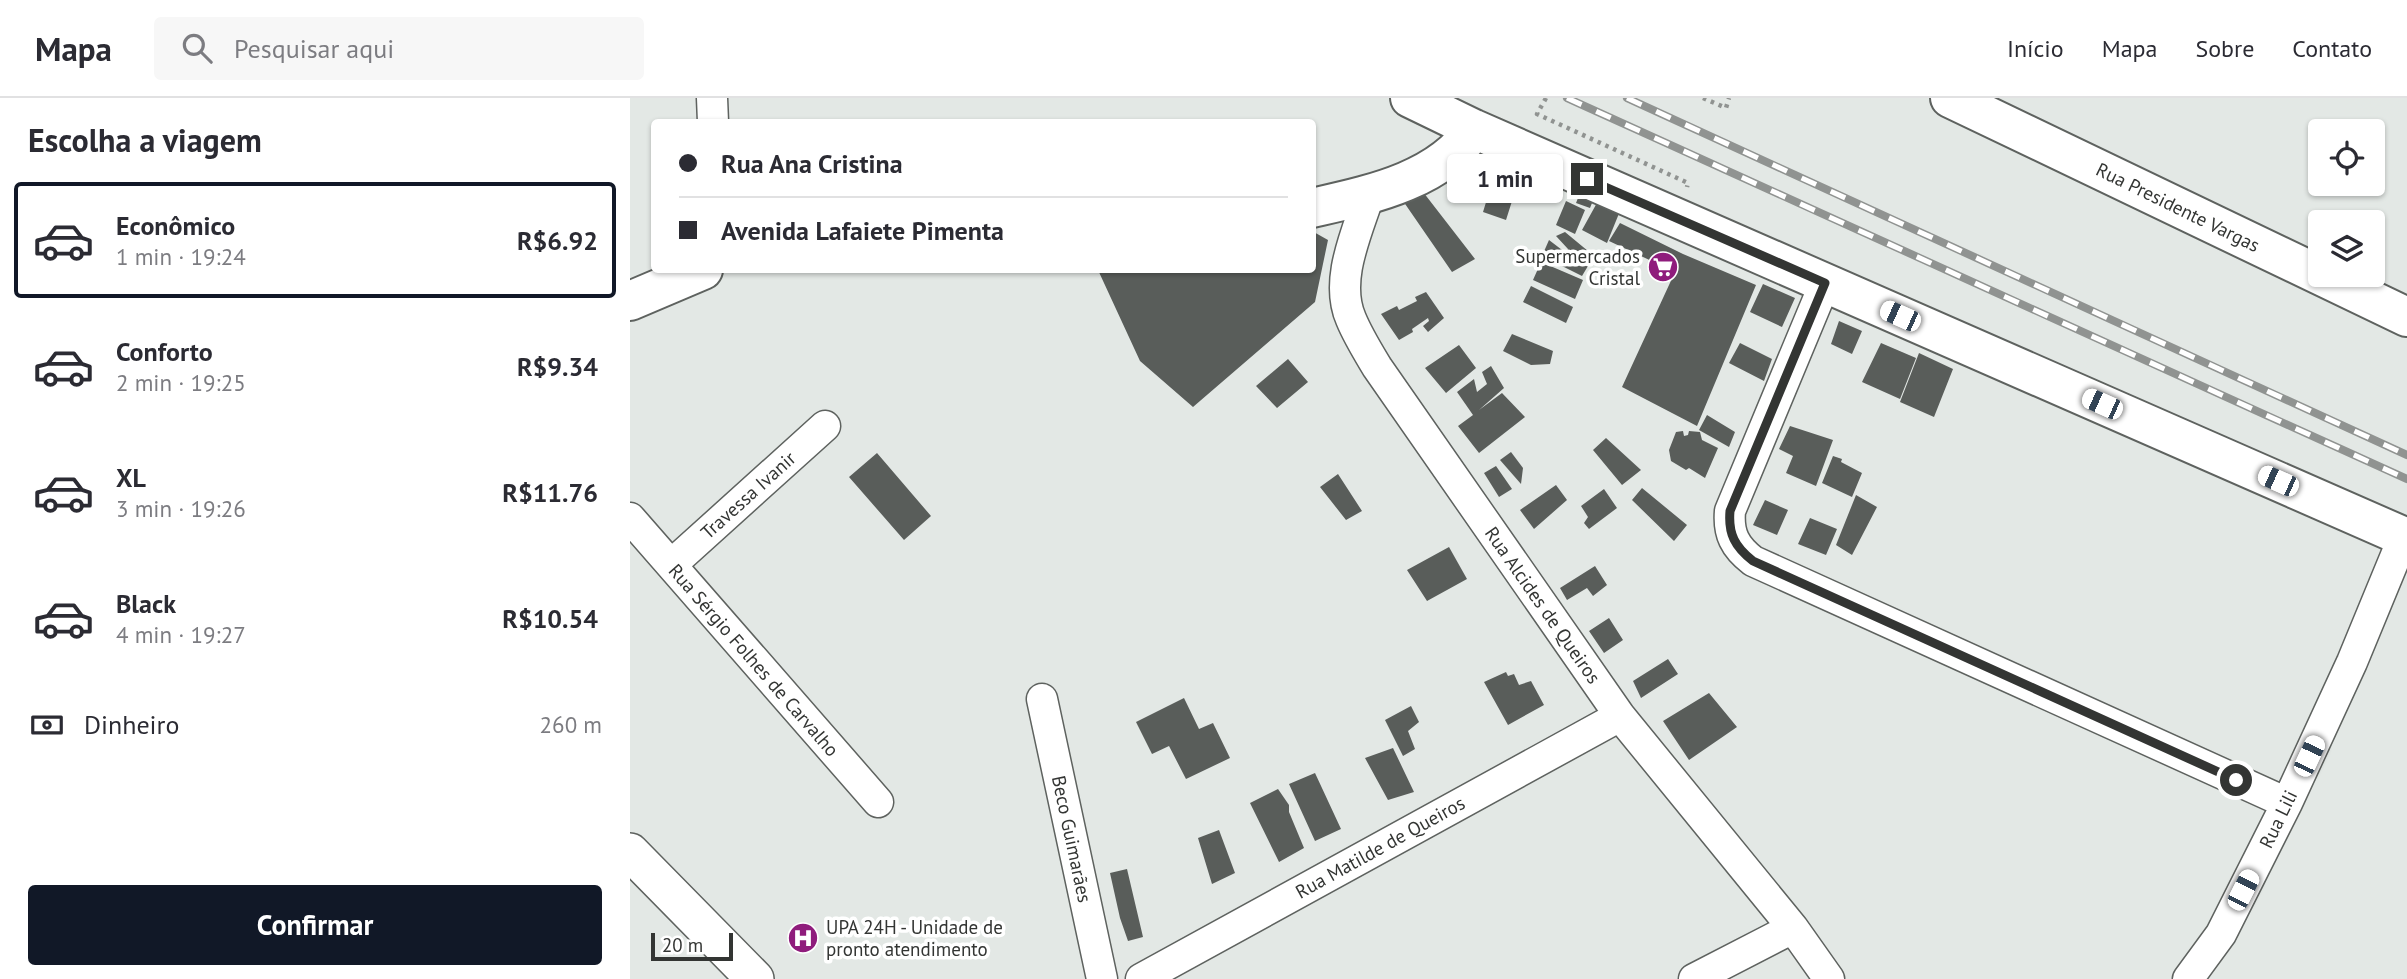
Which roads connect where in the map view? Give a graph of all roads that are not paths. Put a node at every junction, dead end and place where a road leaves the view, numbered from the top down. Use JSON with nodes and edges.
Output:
{"nodes":[{"id":1,"x":712,"y":98,"type":"edge"},
{"id":2,"x":1410,"y":98,"type":"edge"},
{"id":3,"x":1950,"y":98,"type":"edge"},
{"id":4,"x":713,"y":119,"type":"edge"},
{"id":5,"x":1474,"y":129,"type":"junction"},
{"id":6,"x":1369,"y":195,"type":"junction"},
{"id":7,"x":1316,"y":207,"type":"edge"},
{"id":8,"x":696,"y":273,"type":"edge"},
{"id":9,"x":1825,"y":283,"type":"junction"},
{"id":10,"x":630,"y":301,"type":"edge"},
{"id":11,"x":2407,"y":317,"type":"edge"},
{"id":12,"x":825,"y":426,"type":"dead end"},
{"id":13,"x":630,"y":518,"type":"edge"},
{"id":14,"x":2406,"y":537,"type":"edge"},
{"id":15,"x":671,"y":565,"type":"junction"},
{"id":16,"x":1042,"y":699,"type":"dead end"},
{"id":17,"x":1620,"y":716,"type":"junction"},
{"id":18,"x":878,"y":802,"type":"dead end"},
{"id":19,"x":2287,"y":803,"type":"junction"},
{"id":20,"x":630,"y":852,"type":"edge"},
{"id":21,"x":1793,"y":928,"type":"junction"},
{"id":22,"x":740,"y":974,"type":"edge"},
{"id":23,"x":1102,"y":979,"type":"edge"},
{"id":24,"x":1141,"y":979,"type":"edge"},
{"id":25,"x":1694,"y":979,"type":"edge"},
{"id":26,"x":1829,"y":979,"type":"edge"},
{"id":27,"x":2188,"y":979,"type":"edge"}],
"edges":[{"from":1,"to":4,"type":"street"},
{"from":2,"to":5,"type":"main road"},
{"from":3,"to":11,"type":"main road","name":"Rua Presidente Vargas"},
{"from":5,"to":6,"type":"main road"},
{"from":5,"to":9,"type":"main road"},
{"from":6,"to":7,"type":"main road"},
{"from":6,"to":17,"type":"street","name":"Rua Alcides de Queiros"},
{"from":8,"to":10,"type":"main road"},
{"from":9,"to":14,"type":"main road"},
{"from":9,"to":19,"type":"street"},
{"from":12,"to":15,"type":"street","name":"Travessa Ivanir"},
{"from":13,"to":15,"type":"street","name":"Rua Sérgio Folhes de Carvalho"},
{"from":14,"to":19,"type":"street","name":"Rua Lili"},
{"from":15,"to":18,"type":"street","name":"Rua Sérgio Folhes de Carvalho"},
{"from":16,"to":23,"type":"street","name":"Beco Guimarães"},
{"from":17,"to":21,"type":"street","name":"Rua Alcides de Queiros"},
{"from":17,"to":24,"type":"street","name":"Rua Matilde de Queiros"},
{"from":19,"to":27,"type":"street","name":"Rua Lili"},
{"from":20,"to":22,"type":"street"},
{"from":21,"to":25,"type":"street"},
{"from":21,"to":26,"type":"street","name":"Rua Alcides de Queiros"}]}
